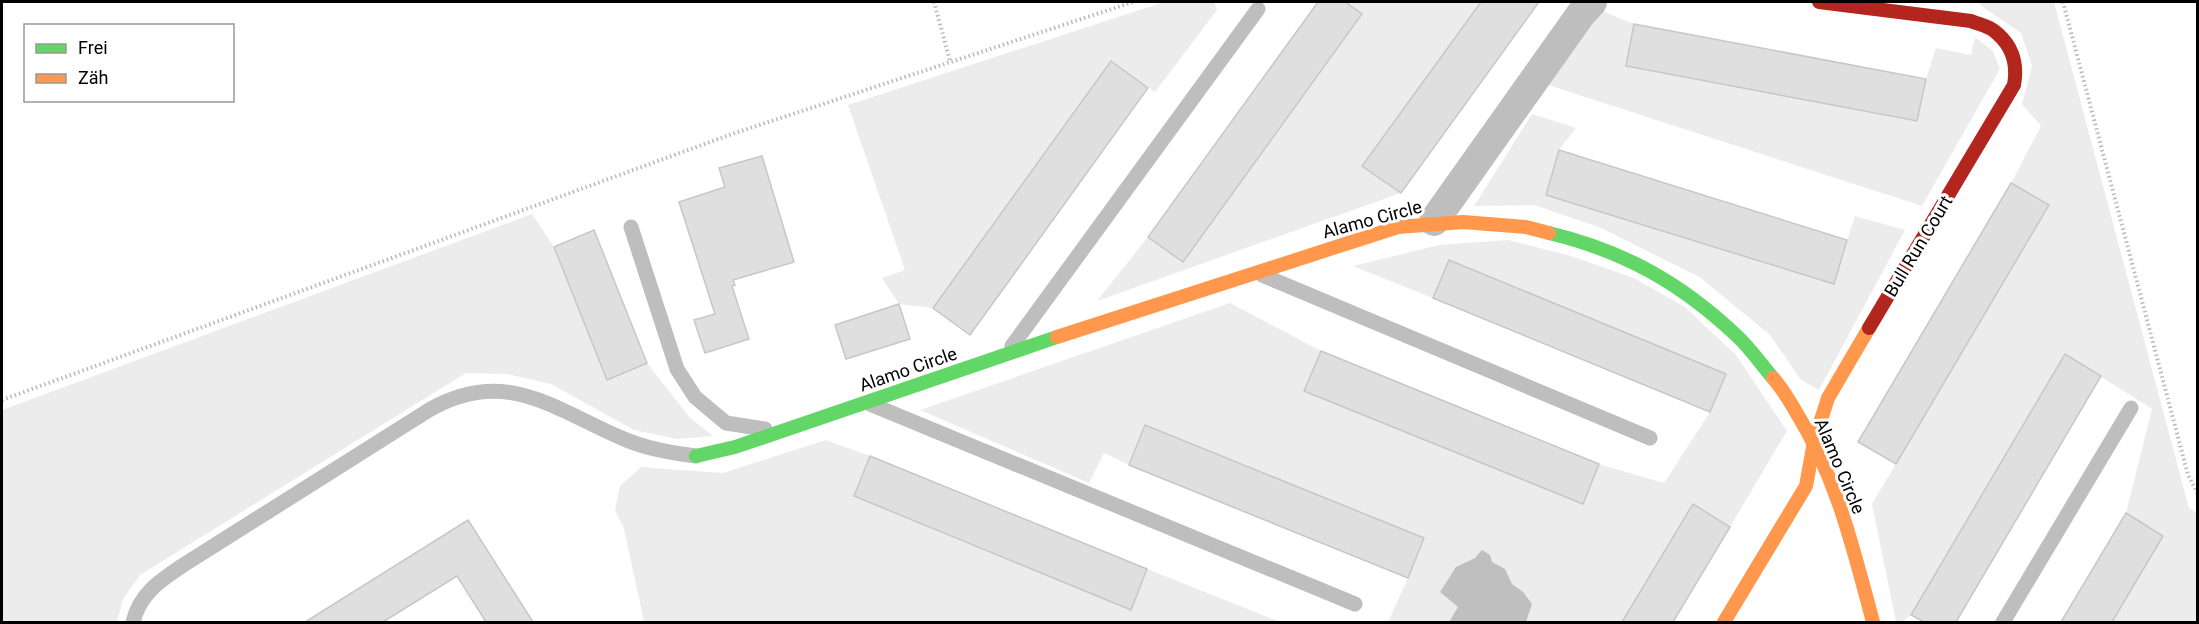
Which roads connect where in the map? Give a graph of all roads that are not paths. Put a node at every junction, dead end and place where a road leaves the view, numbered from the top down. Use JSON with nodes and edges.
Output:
{"nodes":[{"id":1,"x":1592,"y":2,"type":"edge"},
{"id":2,"x":1819,"y":2,"type":"edge"},
{"id":3,"x":1258,"y":9,"type":"dead end"},
{"id":4,"x":1434,"y":221,"type":"junction"},
{"id":5,"x":631,"y":227,"type":"dead end"},
{"id":6,"x":1255,"y":272,"type":"junction"},
{"id":7,"x":1007,"y":353,"type":"junction"},
{"id":8,"x":868,"y":403,"type":"junction"},
{"id":9,"x":2131,"y":408,"type":"dead end"},
{"id":10,"x":780,"y":431,"type":"junction"},
{"id":11,"x":1650,"y":438,"type":"dead end"},
{"id":12,"x":1814,"y":442,"type":"junction"},
{"id":13,"x":696,"y":456,"type":"joint"},
{"id":14,"x":1355,"y":604,"type":"dead end"},
{"id":15,"x":132,"y":622,"type":"edge"},
{"id":16,"x":1724,"y":622,"type":"edge"},
{"id":17,"x":1873,"y":622,"type":"edge"},
{"id":18,"x":2003,"y":622,"type":"edge"}],
"edges":[{"from":1,"to":4,"type":"street"},
{"from":2,"to":12,"type":"street","name":"Bull Run Court"},
{"from":3,"to":7,"type":"lane"},
{"from":4,"to":6,"type":"street","name":"Alamo Circle"},
{"from":4,"to":12,"type":"street","name":"Alamo Circle"},
{"from":5,"to":10,"type":"lane"},
{"from":6,"to":7,"type":"street","name":"Alamo Circle"},
{"from":6,"to":11,"type":"lane"},
{"from":7,"to":8,"type":"street","name":"Alamo Circle"},
{"from":8,"to":10,"type":"street","name":"Alamo Circle"},
{"from":8,"to":14,"type":"lane"},
{"from":9,"to":18,"type":"lane"},
{"from":10,"to":13,"type":"street","name":"Alamo Circle"},
{"from":12,"to":16,"type":"street","name":"Bull Run Court"},
{"from":12,"to":17,"type":"street","name":"Alamo Circle"},
{"from":13,"to":15,"type":"lane"}]}
